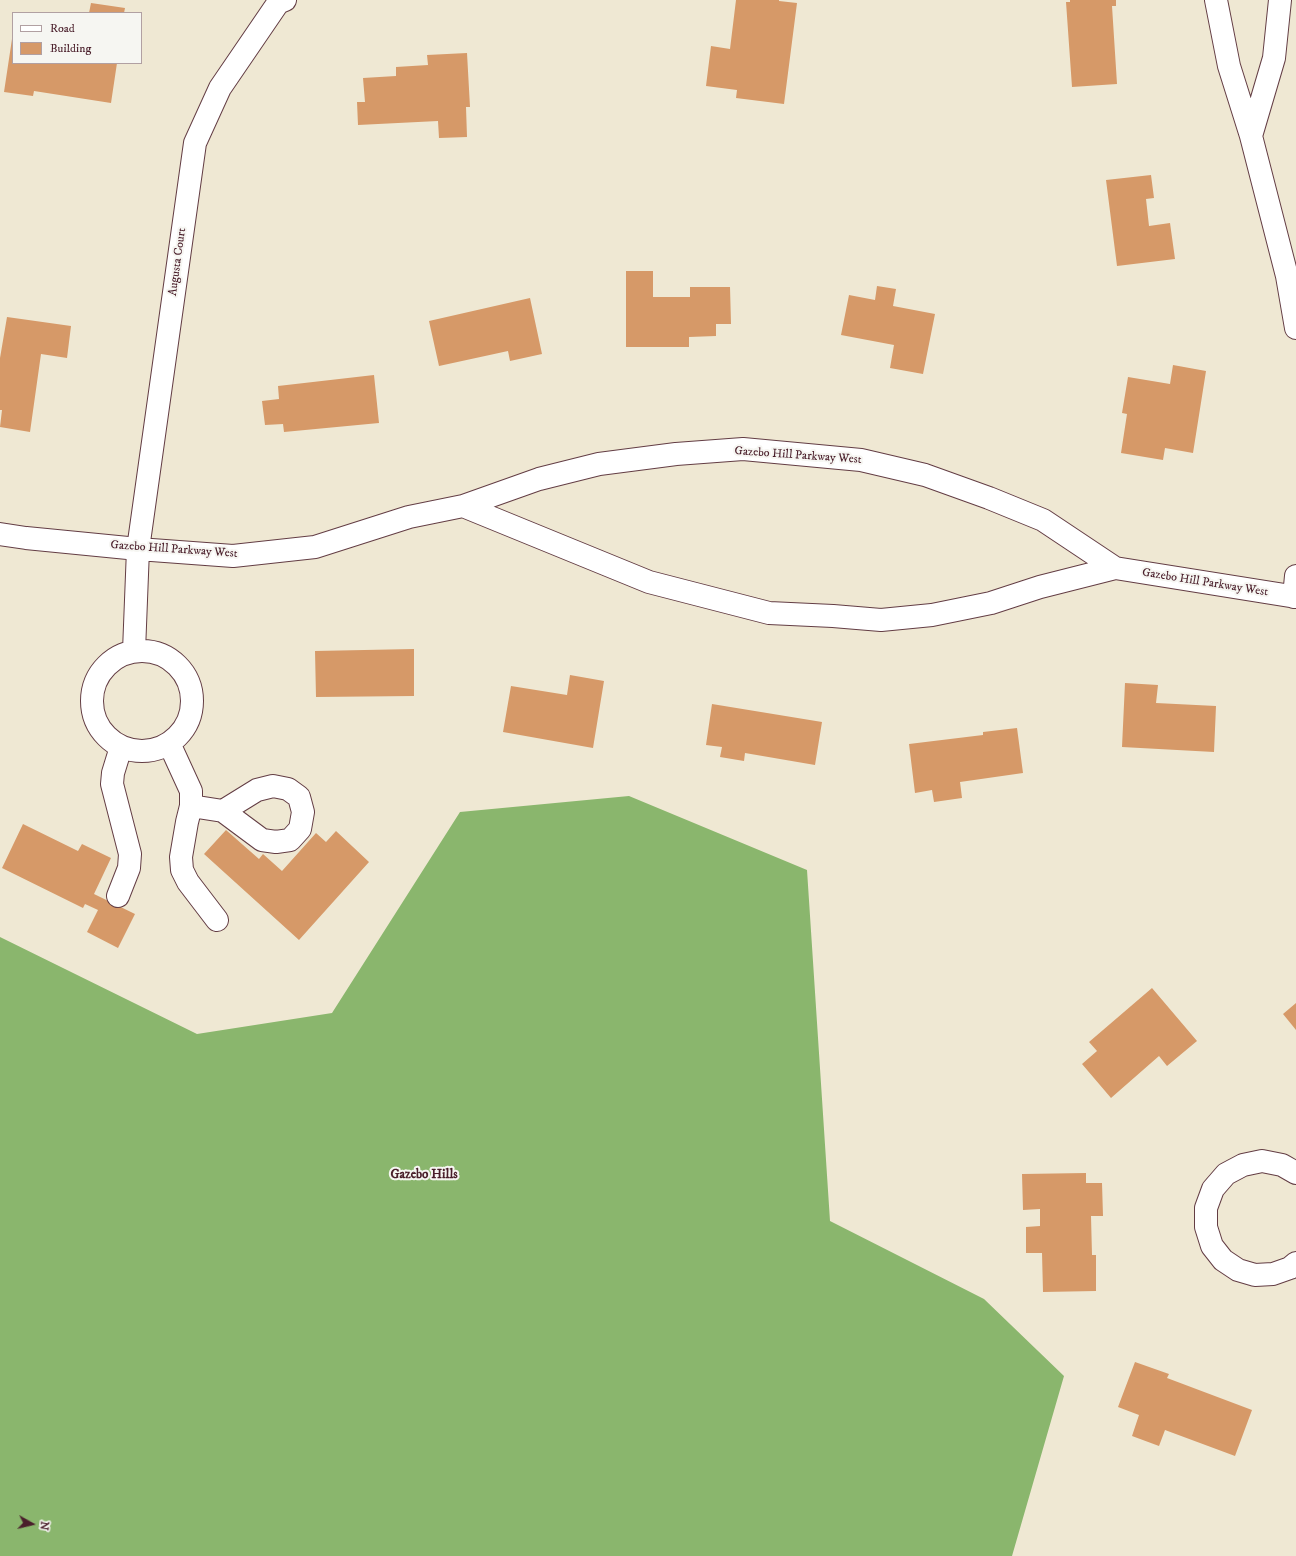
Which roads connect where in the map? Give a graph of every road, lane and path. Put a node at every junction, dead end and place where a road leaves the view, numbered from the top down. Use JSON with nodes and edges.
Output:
{"nodes":[{"id":1,"x":1216,"y":0,"type":"edge"},
{"id":2,"x":1280,"y":0,"type":"edge"},
{"id":3,"x":280,"y":1,"type":"edge"},
{"id":4,"x":1251,"y":136,"type":"junction"},
{"id":5,"x":1296,"y":328,"type":"edge"},
{"id":6,"x":463,"y":506,"type":"junction"},
{"id":7,"x":0,"y":534,"type":"edge"},
{"id":8,"x":138,"y":549,"type":"junction"},
{"id":9,"x":1115,"y":568,"type":"junction"},
{"id":10,"x":1295,"y":590,"type":"edge"},
{"id":11,"x":134,"y":651,"type":"junction"},
{"id":12,"x":169,"y":743,"type":"junction"},
{"id":13,"x":121,"y":747,"type":"junction"},
{"id":14,"x":191,"y":806,"type":"junction"},
{"id":15,"x":223,"y":811,"type":"dead end"},
{"id":16,"x":118,"y":896,"type":"dead end"},
{"id":17,"x":217,"y":920,"type":"dead end"},
{"id":18,"x":1296,"y":1173,"type":"edge"},
{"id":19,"x":1296,"y":1263,"type":"edge"}],
"edges":[{"from":1,"to":4,"type":"street"},
{"from":2,"to":4,"type":"street"},
{"from":3,"to":8,"type":"street","name":"Augusta Court"},
{"from":4,"to":5,"type":"street"},
{"from":6,"to":8,"type":"street","name":"Gazebo Hill Parkway West"},
{"from":6,"to":9,"type":"street","name":"Gazebo Hill Parkway West"},
{"from":6,"to":9,"type":"street","name":"Gazebo Hill Parkway West"},
{"from":7,"to":8,"type":"street","name":"Gazebo Hill Parkway West"},
{"from":8,"to":11,"type":"street","name":"Augusta Court"},
{"from":9,"to":10,"type":"street","name":"Gazebo Hill Parkway West"},
{"from":11,"to":12,"type":"street"},
{"from":11,"to":13,"type":"street"},
{"from":12,"to":13,"type":"street"},
{"from":12,"to":14,"type":"street"},
{"from":13,"to":16,"type":"street"},
{"from":14,"to":15,"type":"street"},
{"from":14,"to":17,"type":"street"},
{"from":18,"to":19,"type":"street"}]}
